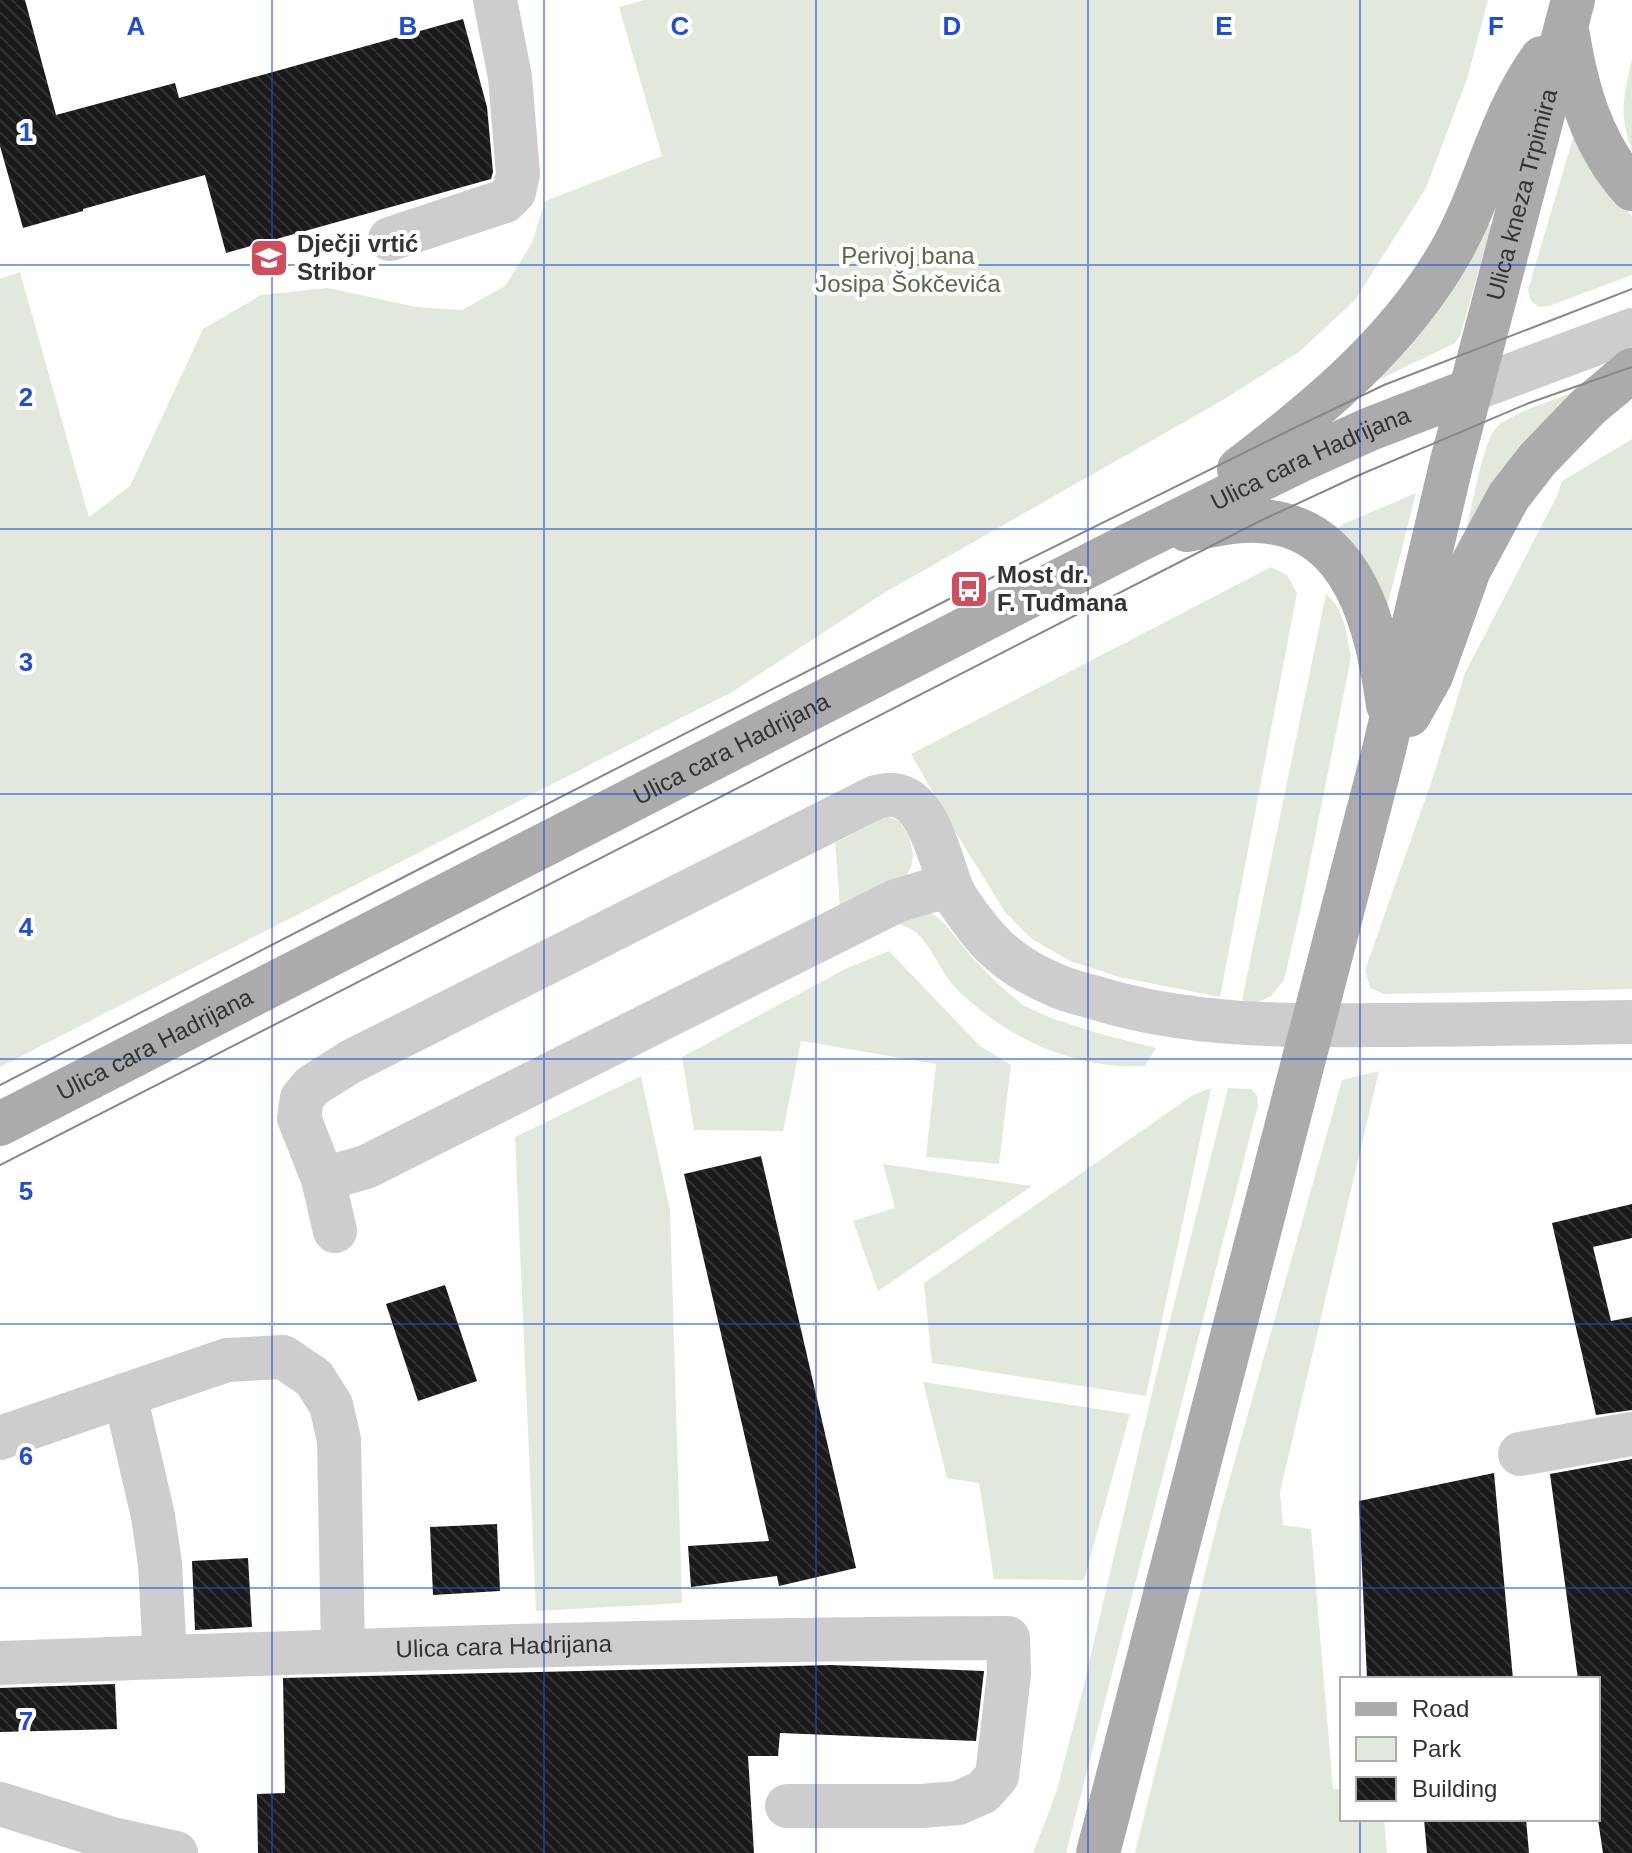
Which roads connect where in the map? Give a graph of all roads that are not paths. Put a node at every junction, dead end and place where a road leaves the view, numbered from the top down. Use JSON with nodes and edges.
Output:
{"nodes":[{"id":1,"x":495,"y":0,"type":"edge"},
{"id":2,"x":1570,"y":12,"type":"edge"},
{"id":3,"x":1632,"y":189,"type":"edge"},
{"id":4,"x":390,"y":239,"type":"dead end"},
{"id":5,"x":1632,"y":330,"type":"edge"},
{"id":6,"x":1632,"y":370,"type":"edge"},
{"id":7,"x":1471,"y":390,"type":"junction"},
{"id":8,"x":1131,"y":544,"type":"junction"},
{"id":9,"x":1387,"y":739,"type":"junction"},
{"id":10,"x":954,"y":894,"type":"junction"},
{"id":11,"x":1632,"y":1022,"type":"edge"},
{"id":12,"x":1312,"y":1026,"type":"junction"},
{"id":13,"x":0,"y":1124,"type":"edge"},
{"id":14,"x":323,"y":1179,"type":"junction"},
{"id":15,"x":335,"y":1231,"type":"dead end"},
{"id":16,"x":125,"y":1395,"type":"junction"},
{"id":17,"x":1632,"y":1434,"type":"edge"},
{"id":18,"x":0,"y":1438,"type":"edge"},
{"id":19,"x":1520,"y":1454,"type":"dead end"},
{"id":20,"x":343,"y":1651,"type":"junction"},
{"id":21,"x":165,"y":1657,"type":"junction"},
{"id":22,"x":0,"y":1663,"type":"edge"},
{"id":23,"x":0,"y":1804,"type":"edge"},
{"id":24,"x":787,"y":1806,"type":"dead end"},
{"id":25,"x":176,"y":1853,"type":"edge"},
{"id":26,"x":1098,"y":1853,"type":"edge"}],
"edges":[{"from":1,"to":4,"type":"street"},
{"from":2,"to":3,"type":"main road"},
{"from":2,"to":7,"type":"main road","name":"Ulica kneza Trpimira"},
{"from":2,"to":8,"type":"main road"},
{"from":5,"to":7,"type":"street"},
{"from":6,"to":9,"type":"main road"},
{"from":7,"to":8,"type":"main road","name":"Ulica cara Hadrijana"},
{"from":7,"to":9,"type":"main road","name":"Ulica kneza Trpimira"},
{"from":8,"to":9,"type":"main road"},
{"from":8,"to":13,"type":"main road","name":"Ulica cara Hadrijana"},
{"from":9,"to":12,"type":"main road","name":"Ulica kneza Trpimira"},
{"from":10,"to":12,"type":"street"},
{"from":10,"to":14,"type":"street"},
{"from":10,"to":14,"type":"street"},
{"from":11,"to":12,"type":"street"},
{"from":12,"to":26,"type":"main road","name":"Ulica kneza Trpimira"},
{"from":14,"to":15,"type":"street"},
{"from":16,"to":18,"type":"street"},
{"from":16,"to":20,"type":"street"},
{"from":16,"to":21,"type":"street"},
{"from":17,"to":19,"type":"street"},
{"from":20,"to":21,"type":"street","name":"Ulica cara Hadrijana"},
{"from":20,"to":24,"type":"street","name":"Ulica cara Hadrijana"},
{"from":21,"to":22,"type":"street","name":"Ulica cara Hadrijana"},
{"from":23,"to":25,"type":"street"}]}
